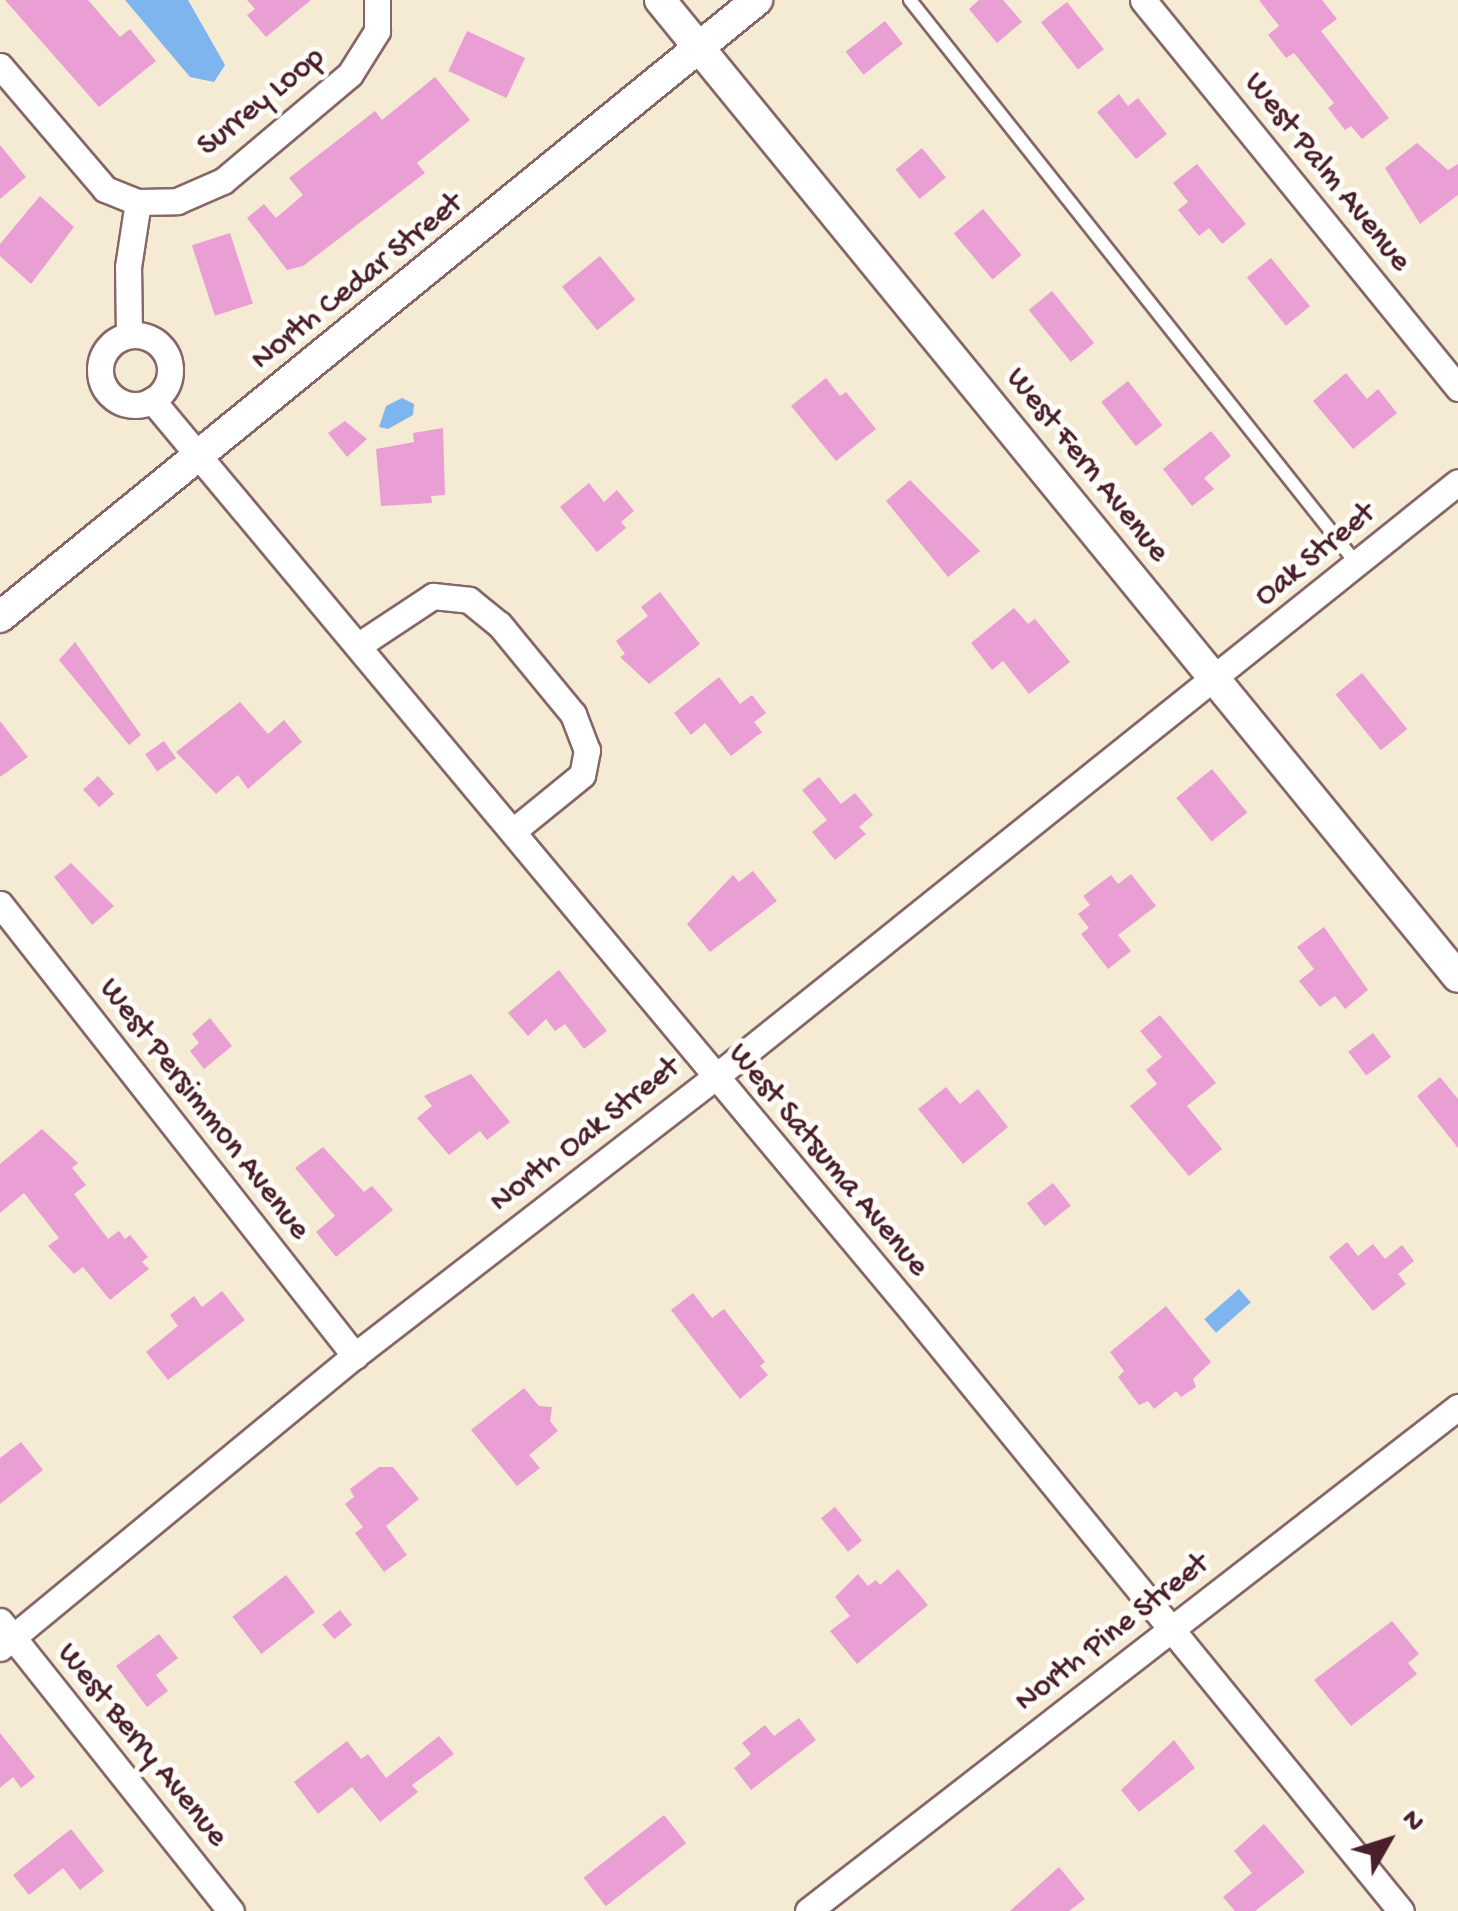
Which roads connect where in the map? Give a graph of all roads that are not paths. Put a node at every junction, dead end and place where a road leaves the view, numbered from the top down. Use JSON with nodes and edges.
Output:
{"nodes":[{"id":1,"x":378,"y":0,"type":"edge"},
{"id":2,"x":660,"y":0,"type":"edge"},
{"id":3,"x":758,"y":0,"type":"edge"},
{"id":4,"x":910,"y":0,"type":"edge"},
{"id":5,"x":1143,"y":0,"type":"edge"},
{"id":6,"x":700,"y":49,"type":"junction"},
{"id":7,"x":0,"y":66,"type":"edge"},
{"id":8,"x":138,"y":202,"type":"junction"},
{"id":9,"x":128,"y":335,"type":"junction"},
{"id":10,"x":1458,"y":388,"type":"edge"},
{"id":11,"x":152,"y":400,"type":"junction"},
{"id":12,"x":204,"y":454,"type":"junction"},
{"id":13,"x":1458,"y":482,"type":"edge"},
{"id":14,"x":1356,"y":563,"type":"junction"},
{"id":15,"x":0,"y":617,"type":"edge"},
{"id":16,"x":359,"y":645,"type":"junction"},
{"id":17,"x":1214,"y":678,"type":"junction"},
{"id":18,"x":513,"y":832,"type":"junction"},
{"id":19,"x":0,"y":904,"type":"edge"},
{"id":20,"x":1458,"y":976,"type":"edge"},
{"id":21,"x":714,"y":1078,"type":"junction"},
{"id":22,"x":354,"y":1356,"type":"junction"},
{"id":23,"x":1458,"y":1407,"type":"edge"},
{"id":24,"x":1173,"y":1629,"type":"junction"},
{"id":25,"x":4,"y":1636,"type":"edge"},
{"id":26,"x":231,"y":1911,"type":"edge"},
{"id":27,"x":808,"y":1911,"type":"edge"},
{"id":28,"x":1402,"y":1911,"type":"edge"}],
"edges":[{"from":1,"to":8,"type":"street","name":"Surrey Loop"},
{"from":2,"to":6,"type":"street","name":"West Fern Avenue"},
{"from":3,"to":6,"type":"street","name":"North Cedar Street"},
{"from":4,"to":14,"type":"lane"},
{"from":5,"to":10,"type":"street","name":"West Palm Avenue"},
{"from":6,"to":12,"type":"street","name":"North Cedar Street"},
{"from":6,"to":17,"type":"street","name":"West Fern Avenue"},
{"from":7,"to":8,"type":"street"},
{"from":8,"to":9,"type":"street"},
{"from":9,"to":11,"type":"street"},
{"from":9,"to":11,"type":"street"},
{"from":11,"to":12,"type":"street"},
{"from":12,"to":15,"type":"street","name":"North Cedar Street"},
{"from":12,"to":16,"type":"street","name":"West Satsuma Avenue"},
{"from":13,"to":14,"type":"street","name":"Oak Street"},
{"from":14,"to":17,"type":"street","name":"Oak Street"},
{"from":16,"to":18,"type":"street","name":"West Satsuma Avenue"},
{"from":16,"to":18,"type":"street"},
{"from":17,"to":20,"type":"street","name":"West Fern Avenue"},
{"from":17,"to":21,"type":"street","name":"North Oak Street"},
{"from":18,"to":21,"type":"street","name":"West Satsuma Avenue"},
{"from":19,"to":22,"type":"street","name":"West Persimmon Avenue"},
{"from":21,"to":22,"type":"street","name":"North Oak Street"},
{"from":21,"to":24,"type":"street","name":"West Satsuma Avenue"},
{"from":22,"to":25,"type":"street","name":"North Oak Street"},
{"from":23,"to":24,"type":"street","name":"North Pine Street"},
{"from":24,"to":27,"type":"street","name":"North Pine Street"},
{"from":24,"to":28,"type":"street","name":"West Satsuma Avenue"},
{"from":25,"to":26,"type":"street","name":"West Berry Avenue"}]}
